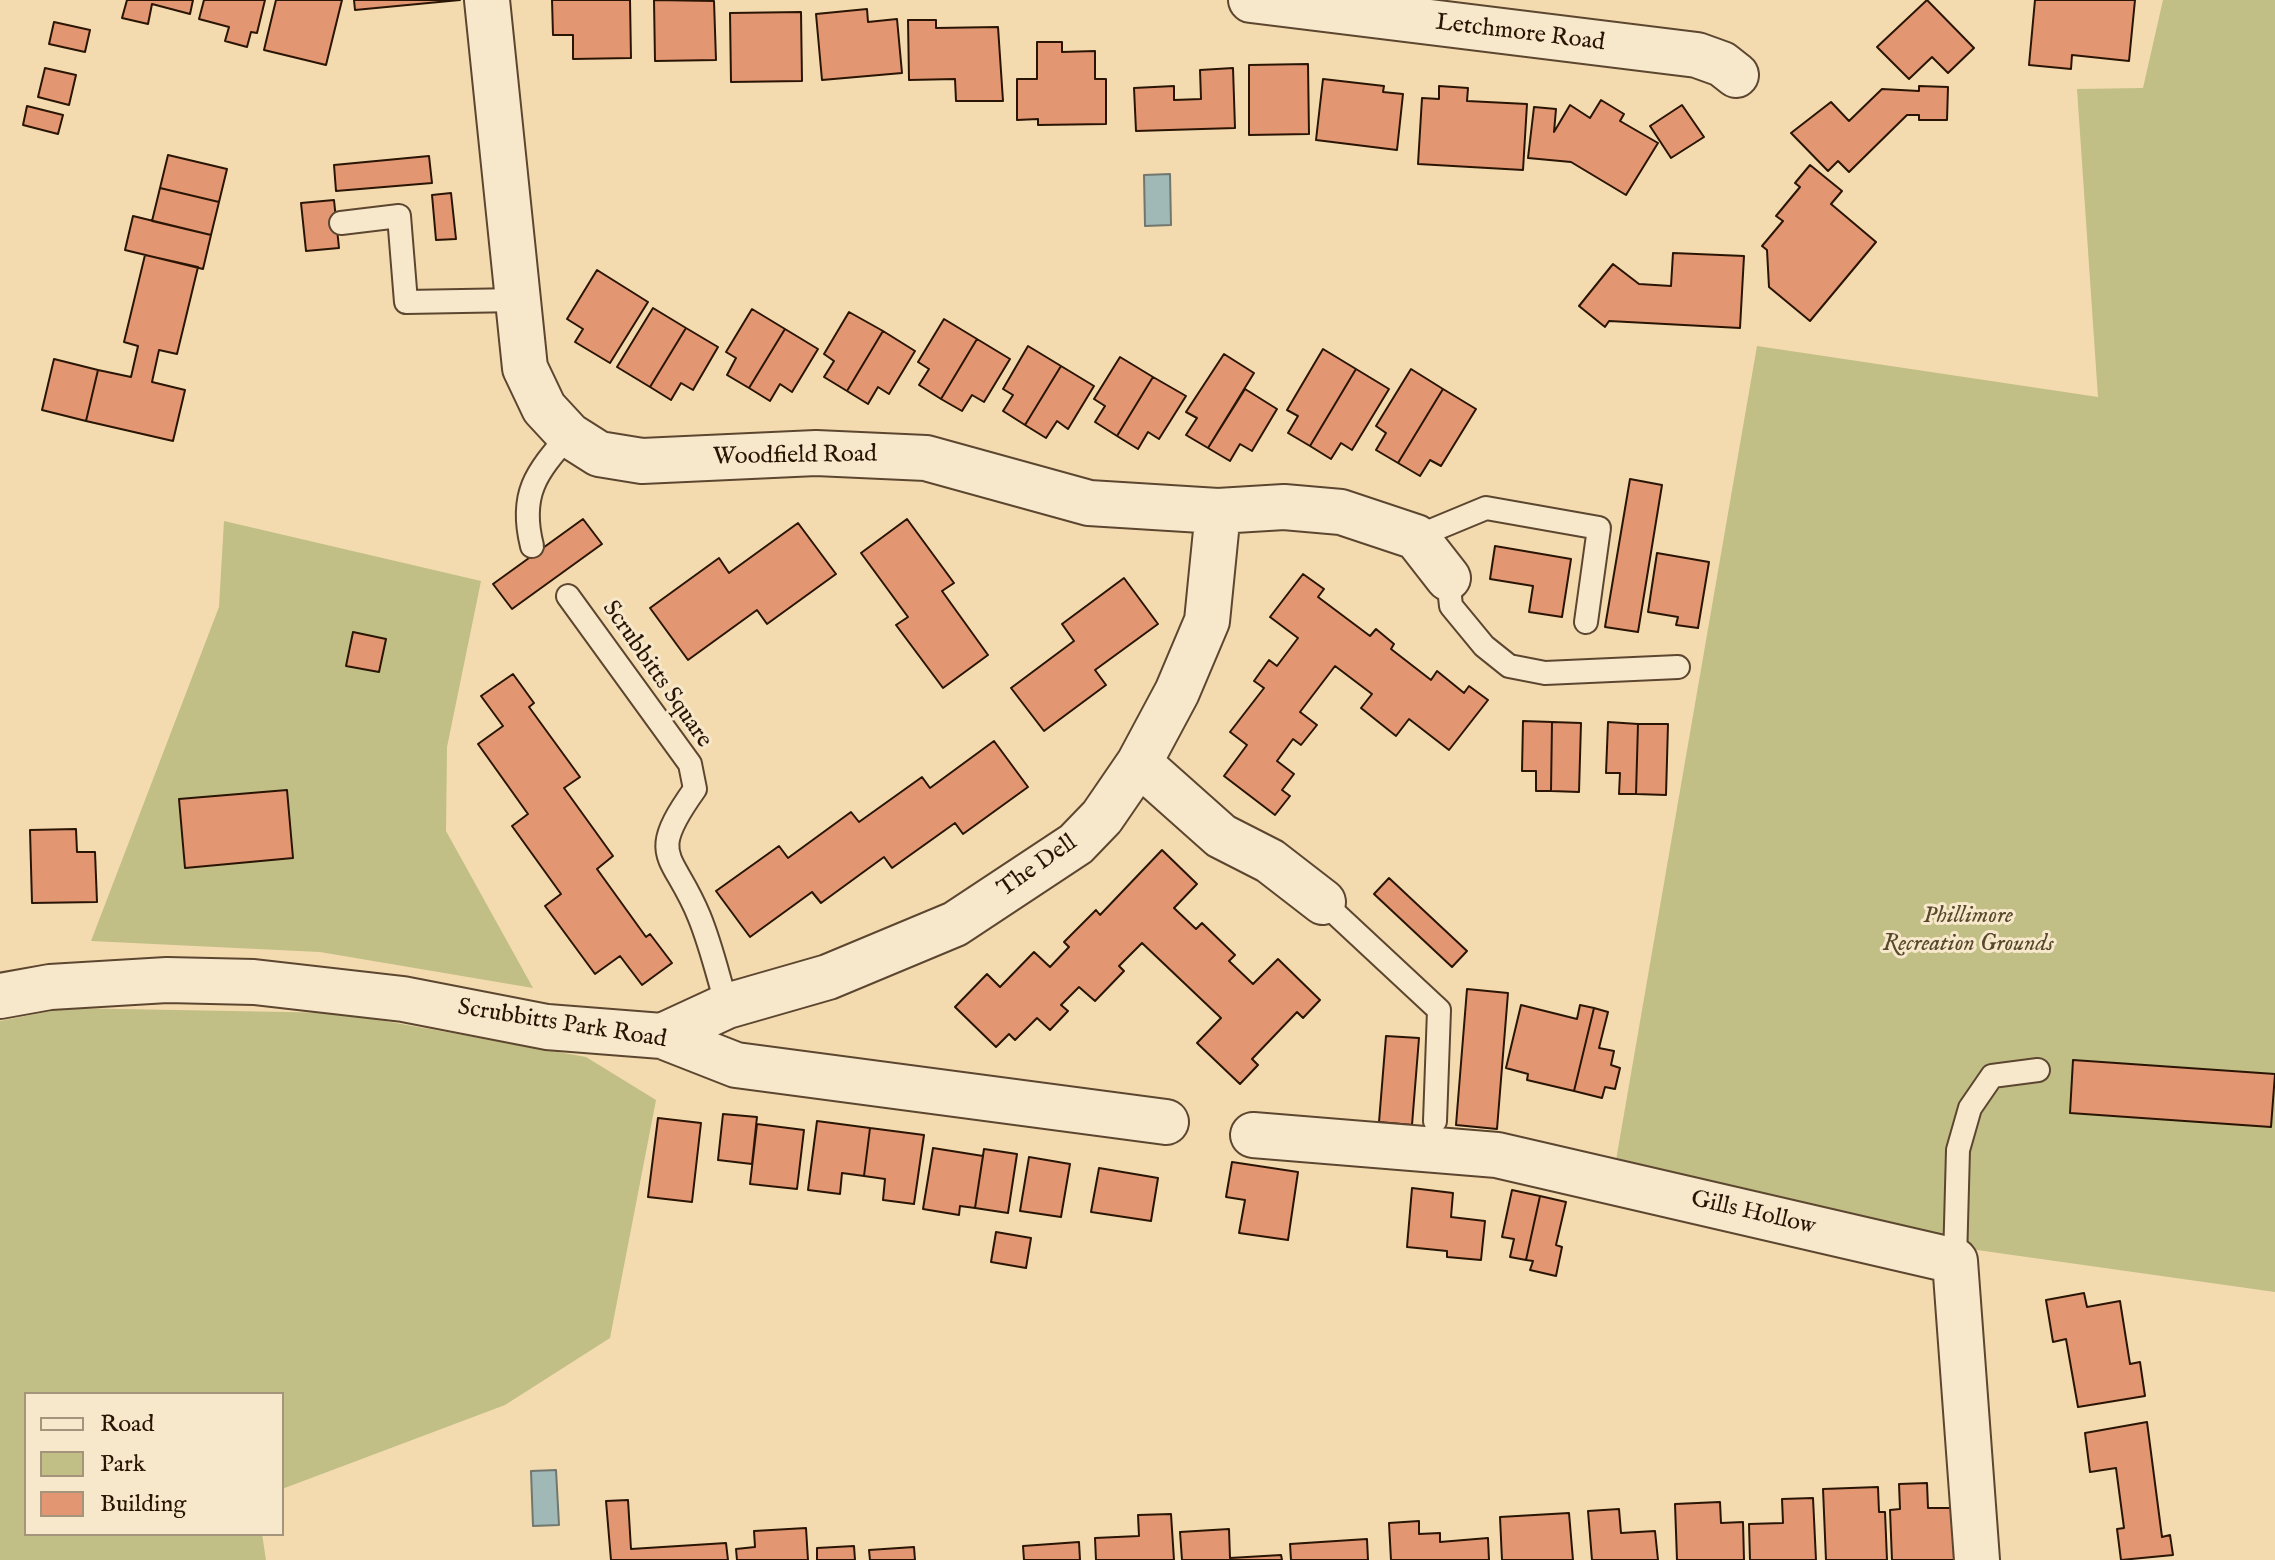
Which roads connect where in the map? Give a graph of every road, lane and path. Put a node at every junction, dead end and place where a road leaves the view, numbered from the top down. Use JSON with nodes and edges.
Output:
{"nodes":[{"id":1,"x":487,"y":0,"type":"edge"},
{"id":2,"x":1251,"y":0,"type":"edge"},
{"id":3,"x":1736,"y":75,"type":"dead end"},
{"id":4,"x":341,"y":223,"type":"dead end"},
{"id":5,"x":518,"y":300,"type":"junction"},
{"id":6,"x":569,"y":435,"type":"junction"},
{"id":7,"x":1218,"y":511,"type":"junction"},
{"id":8,"x":1416,"y":537,"type":"junction"},
{"id":9,"x":532,"y":546,"type":"dead end"},
{"id":10,"x":1448,"y":578,"type":"joint"},
{"id":11,"x":568,"y":596,"type":"dead end"},
{"id":12,"x":1586,"y":622,"type":"dead end"},
{"id":13,"x":1678,"y":667,"type":"dead end"},
{"id":14,"x":1139,"y":763,"type":"junction"},
{"id":15,"x":1323,"y":902,"type":"joint"},
{"id":16,"x":0,"y":996,"type":"edge"},
{"id":17,"x":727,"y":1006,"type":"junction"},
{"id":18,"x":662,"y":1036,"type":"junction"},
{"id":19,"x":2038,"y":1070,"type":"dead end"},
{"id":20,"x":1435,"y":1121,"type":"dead end"},
{"id":21,"x":1166,"y":1122,"type":"dead end"},
{"id":22,"x":1253,"y":1135,"type":"dead end"},
{"id":23,"x":1955,"y":1261,"type":"junction"},
{"id":24,"x":1977,"y":1560,"type":"edge"}],
"edges":[{"from":1,"to":5,"type":"street","name":"Woodfield Road"},
{"from":2,"to":3,"type":"street","name":"Letchmore Road"},
{"from":4,"to":5,"type":"lane"},
{"from":5,"to":6,"type":"street","name":"Woodfield Road"},
{"from":6,"to":7,"type":"street","name":"Woodfield Road"},
{"from":6,"to":9,"type":"lane"},
{"from":7,"to":8,"type":"street","name":"Woodfield Road"},
{"from":7,"to":14,"type":"street","name":"The Dell"},
{"from":8,"to":10,"type":"street"},
{"from":8,"to":12,"type":"lane"},
{"from":10,"to":13,"type":"lane"},
{"from":11,"to":17,"type":"lane","name":"Scrubbitts Square"},
{"from":14,"to":15,"type":"street"},
{"from":14,"to":17,"type":"street","name":"The Dell"},
{"from":15,"to":20,"type":"lane"},
{"from":16,"to":18,"type":"street","name":"Scrubbitts Park Road"},
{"from":17,"to":18,"type":"street","name":"The Dell"},
{"from":18,"to":21,"type":"street","name":"Scrubbitts Park Road"},
{"from":19,"to":23,"type":"lane"},
{"from":22,"to":23,"type":"street","name":"Gills Hollow"},
{"from":23,"to":24,"type":"street"}]}
